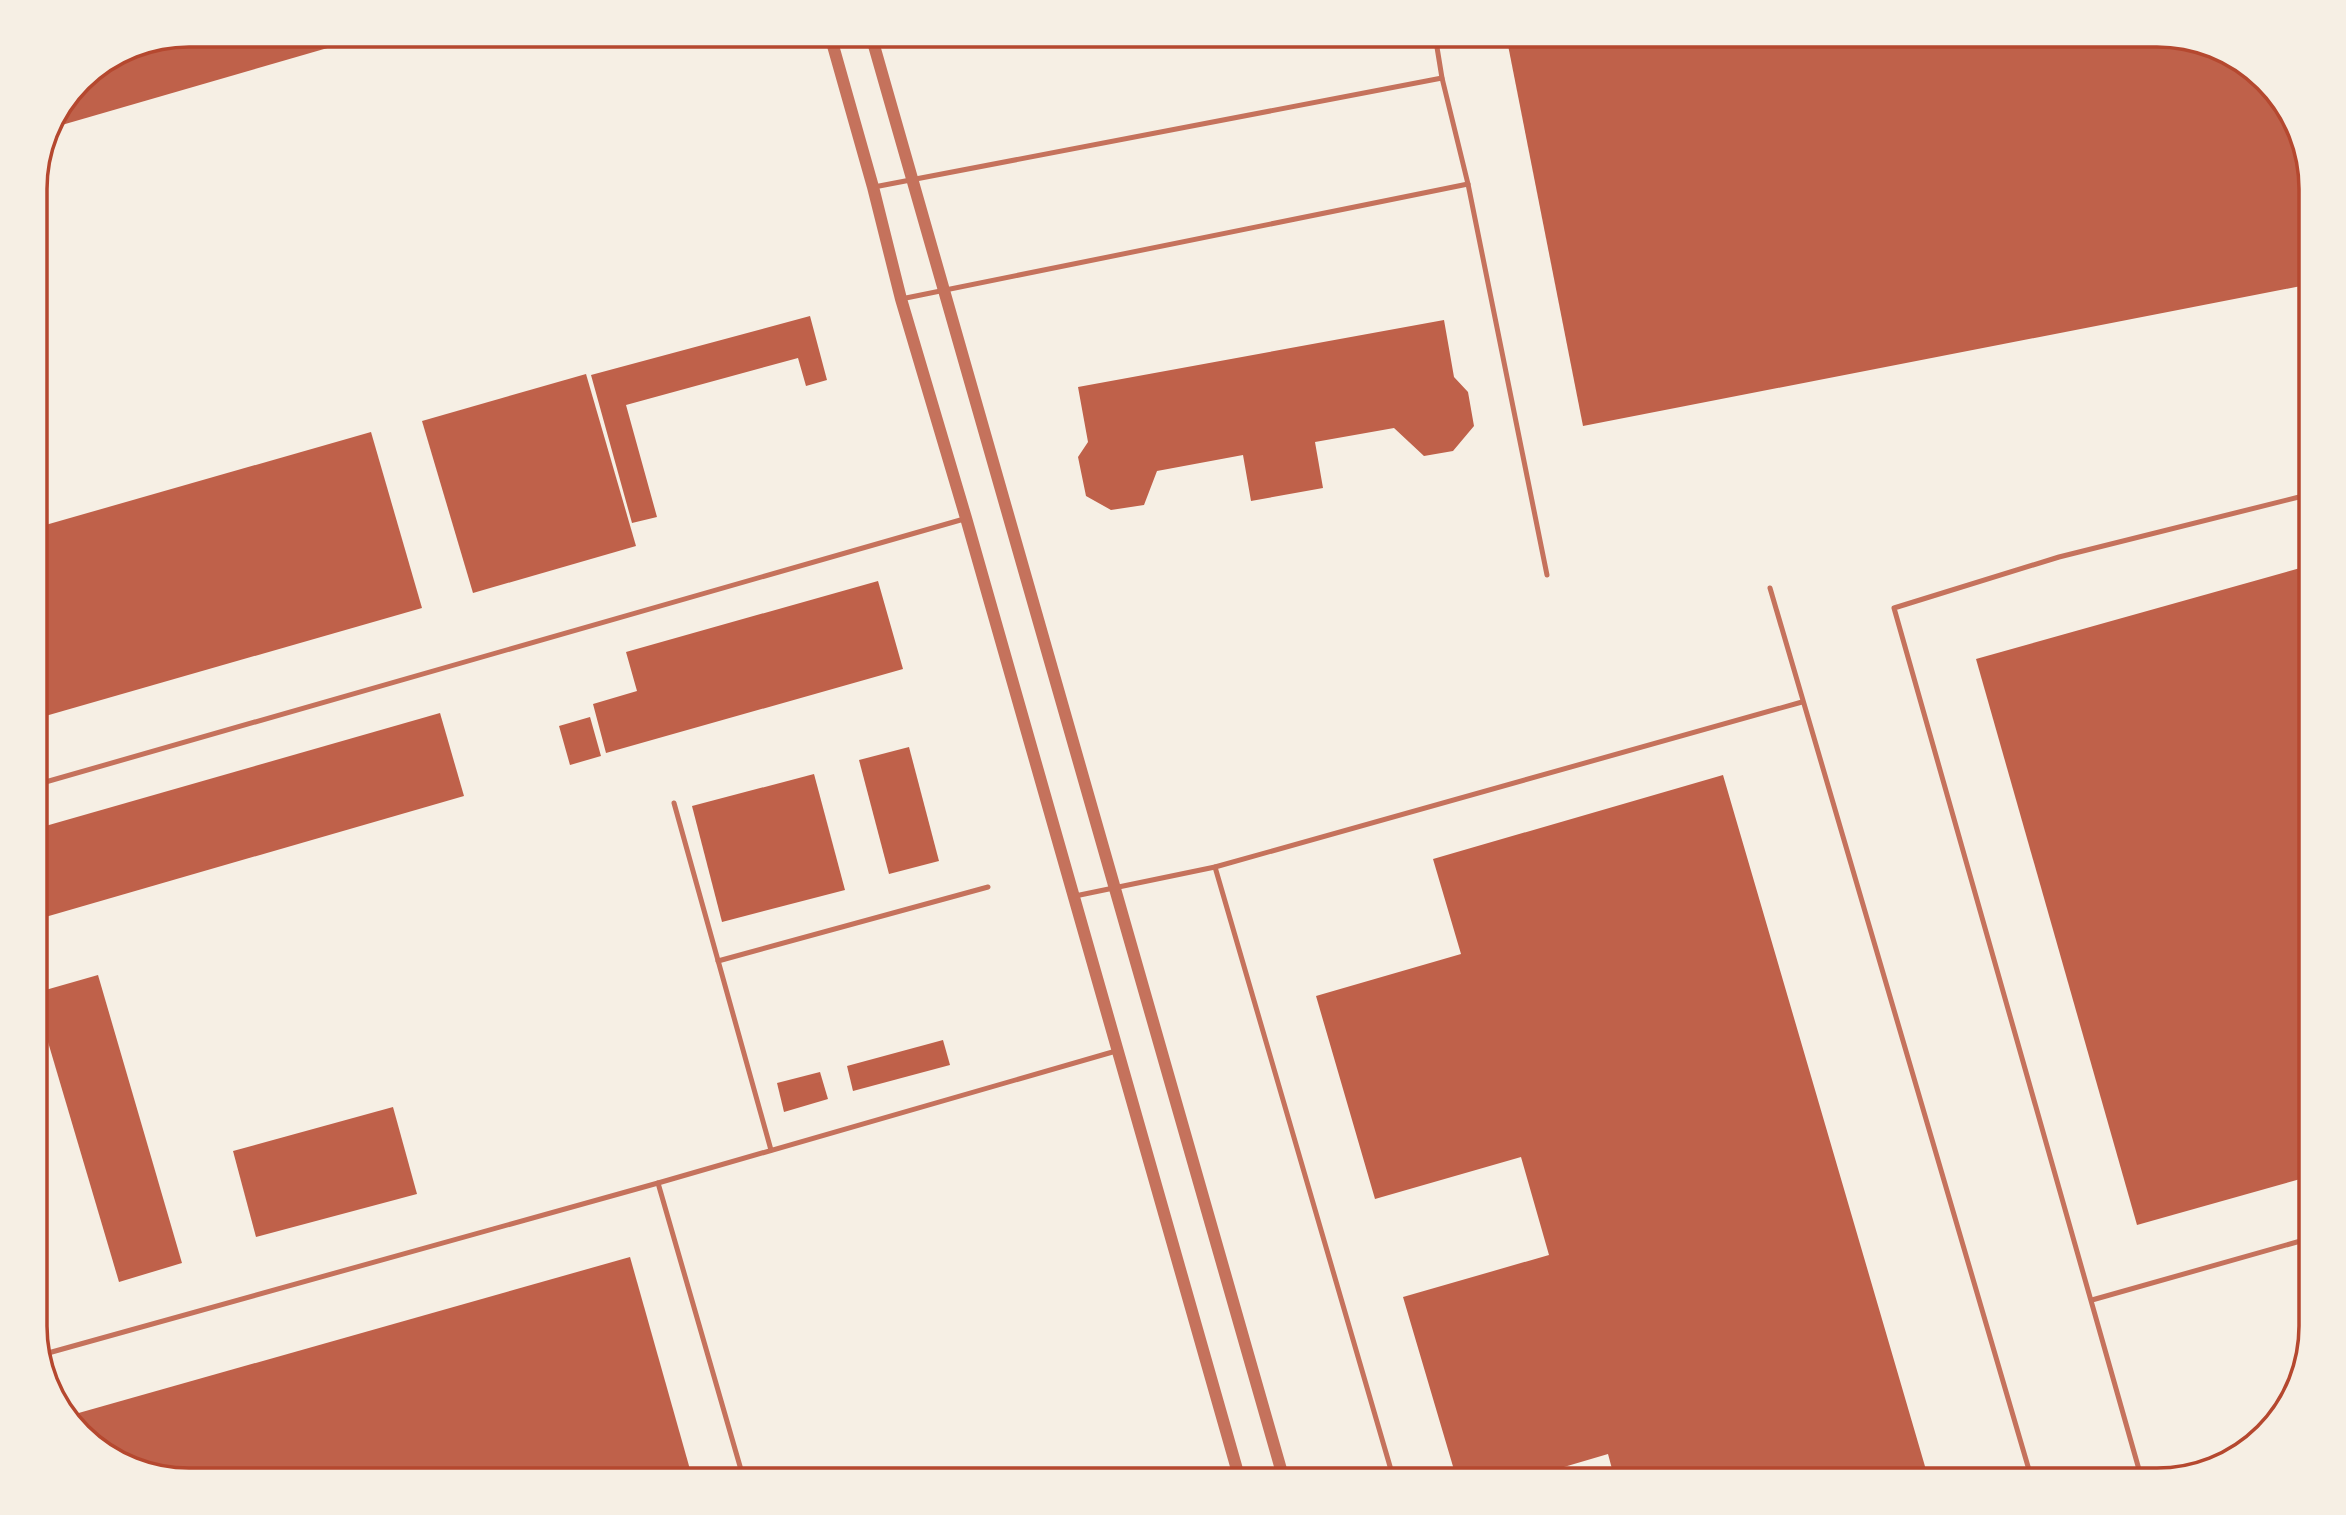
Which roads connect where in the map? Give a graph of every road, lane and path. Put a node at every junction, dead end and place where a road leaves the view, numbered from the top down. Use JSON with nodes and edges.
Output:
{"nodes":[{"id":1,"x":833,"y":47,"type":"edge"},
{"id":2,"x":874,"y":47,"type":"edge"},
{"id":3,"x":1437,"y":47,"type":"edge"},
{"id":4,"x":1442,"y":78,"type":"junction"},
{"id":5,"x":912,"y":180,"type":"junction"},
{"id":6,"x":1468,"y":184,"type":"junction"},
{"id":7,"x":873,"y":187,"type":"junction"},
{"id":8,"x":944,"y":290,"type":"junction"},
{"id":9,"x":901,"y":299,"type":"junction"},
{"id":10,"x":2299,"y":497,"type":"edge"},
{"id":11,"x":966,"y":518,"type":"junction"},
{"id":12,"x":1547,"y":575,"type":"dead end"},
{"id":13,"x":1770,"y":588,"type":"dead end"},
{"id":14,"x":1802,"y":702,"type":"junction"},
{"id":15,"x":48,"y":781,"type":"edge"},
{"id":16,"x":674,"y":803,"type":"dead end"},
{"id":17,"x":1215,"y":867,"type":"junction"},
{"id":18,"x":988,"y":887,"type":"dead end"},
{"id":19,"x":1114,"y":887,"type":"junction"},
{"id":20,"x":1072,"y":897,"type":"junction"},
{"id":21,"x":718,"y":961,"type":"junction"},
{"id":22,"x":1116,"y":1051,"type":"junction"},
{"id":23,"x":771,"y":1150,"type":"junction"},
{"id":24,"x":658,"y":1183,"type":"junction"},
{"id":25,"x":2299,"y":1241,"type":"edge"},
{"id":26,"x":2092,"y":1300,"type":"junction"},
{"id":27,"x":50,"y":1353,"type":"edge"},
{"id":28,"x":741,"y":1468,"type":"edge"},
{"id":29,"x":1237,"y":1468,"type":"edge"},
{"id":30,"x":1281,"y":1468,"type":"edge"},
{"id":31,"x":1390,"y":1468,"type":"edge"},
{"id":32,"x":2028,"y":1468,"type":"edge"},
{"id":33,"x":2139,"y":1468,"type":"edge"}],
"edges":[{"from":1,"to":7,"type":"street"},
{"from":2,"to":5,"type":"street"},
{"from":3,"to":4,"type":"lane"},
{"from":4,"to":5,"type":"lane"},
{"from":4,"to":6,"type":"lane"},
{"from":5,"to":7,"type":"lane"},
{"from":5,"to":8,"type":"street"},
{"from":6,"to":8,"type":"lane"},
{"from":6,"to":12,"type":"lane"},
{"from":7,"to":9,"type":"street"},
{"from":8,"to":9,"type":"lane"},
{"from":8,"to":19,"type":"street"},
{"from":9,"to":11,"type":"street"},
{"from":10,"to":26,"type":"lane"},
{"from":11,"to":15,"type":"lane"},
{"from":11,"to":20,"type":"street"},
{"from":13,"to":14,"type":"lane"},
{"from":14,"to":17,"type":"lane"},
{"from":14,"to":32,"type":"lane"},
{"from":16,"to":21,"type":"lane"},
{"from":17,"to":19,"type":"lane"},
{"from":17,"to":31,"type":"lane"},
{"from":18,"to":21,"type":"lane"},
{"from":19,"to":20,"type":"lane"},
{"from":19,"to":30,"type":"street"},
{"from":20,"to":22,"type":"street"},
{"from":21,"to":23,"type":"lane"},
{"from":22,"to":23,"type":"lane"},
{"from":22,"to":29,"type":"street"},
{"from":23,"to":24,"type":"lane"},
{"from":24,"to":27,"type":"lane"},
{"from":24,"to":28,"type":"lane"},
{"from":25,"to":26,"type":"lane"},
{"from":26,"to":33,"type":"lane"}]}
